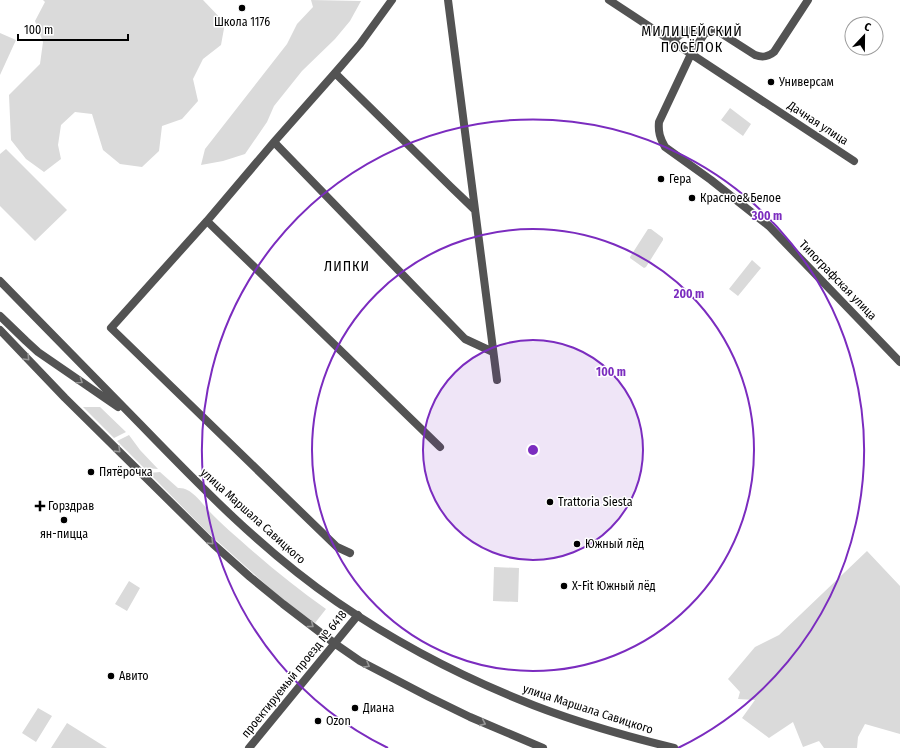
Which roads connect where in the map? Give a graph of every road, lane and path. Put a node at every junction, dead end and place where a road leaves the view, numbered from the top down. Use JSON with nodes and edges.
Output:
{"nodes":[{"id":1,"x":392,"y":0,"type":"edge"},
{"id":2,"x":448,"y":0,"type":"edge"},
{"id":3,"x":609,"y":0,"type":"edge"},
{"id":4,"x":808,"y":0,"type":"edge"},
{"id":5,"x":705,"y":33,"type":"junction"},
{"id":6,"x":673,"y":42,"type":"junction"},
{"id":7,"x":691,"y":54,"type":"junction"},
{"id":8,"x":335,"y":73,"type":"junction"},
{"id":9,"x":274,"y":142,"type":"junction"},
{"id":10,"x":854,"y":161,"type":"dead end"},
{"id":11,"x":474,"y":209,"type":"junction"},
{"id":12,"x":207,"y":221,"type":"junction"},
{"id":13,"x":0,"y":281,"type":"edge"},
{"id":14,"x":0,"y":316,"type":"edge"},
{"id":15,"x":0,"y":330,"type":"edge"},
{"id":16,"x":493,"y":352,"type":"junction"},
{"id":17,"x":900,"y":362,"type":"edge"},
{"id":18,"x":497,"y":380,"type":"dead end"},
{"id":19,"x":133,"y":418,"type":"junction"},
{"id":20,"x":440,"y":447,"type":"dead end"},
{"id":21,"x":350,"y":553,"type":"dead end"},
{"id":22,"x":358,"y":615,"type":"junction"},
{"id":23,"x":334,"y":644,"type":"junction"},
{"id":24,"x":249,"y":748,"type":"edge"},
{"id":25,"x":543,"y":748,"type":"edge"},
{"id":26,"x":674,"y":748,"type":"edge"}],
"edges":[{"from":1,"to":8,"type":"street"},
{"from":2,"to":11,"type":"street"},
{"from":3,"to":6,"type":"street","name":"Дачная улица"},
{"from":4,"to":5,"type":"street"},
{"from":5,"to":6,"type":"street"},
{"from":5,"to":7,"type":"street","name":"Типографская улица"},
{"from":6,"to":7,"type":"street","name":"Дачная улица"},
{"from":7,"to":10,"type":"street","name":"Дачная улица"},
{"from":7,"to":17,"type":"street","name":"Типографская улица"},
{"from":8,"to":9,"type":"street"},
{"from":8,"to":11,"type":"street"},
{"from":9,"to":12,"type":"street"},
{"from":9,"to":16,"type":"street"},
{"from":11,"to":16,"type":"street"},
{"from":12,"to":20,"type":"street"},
{"from":12,"to":21,"type":"street"},
{"from":13,"to":19,"type":"street","name":"улица Маршала Савицкого"},
{"from":14,"to":19,"type":"street","one_way":true},
{"from":15,"to":23,"type":"street","one_way":true},
{"from":16,"to":18,"type":"street"},
{"from":19,"to":22,"type":"street","name":"улица Маршала Савицкого"},
{"from":22,"to":23,"type":"street","name":"проектируемый проезд № 6418"},
{"from":22,"to":26,"type":"street","name":"улица Маршала Савицкого"},
{"from":23,"to":24,"type":"street","name":"проектируемый проезд № 6418"},
{"from":23,"to":25,"type":"street","one_way":true}]}
